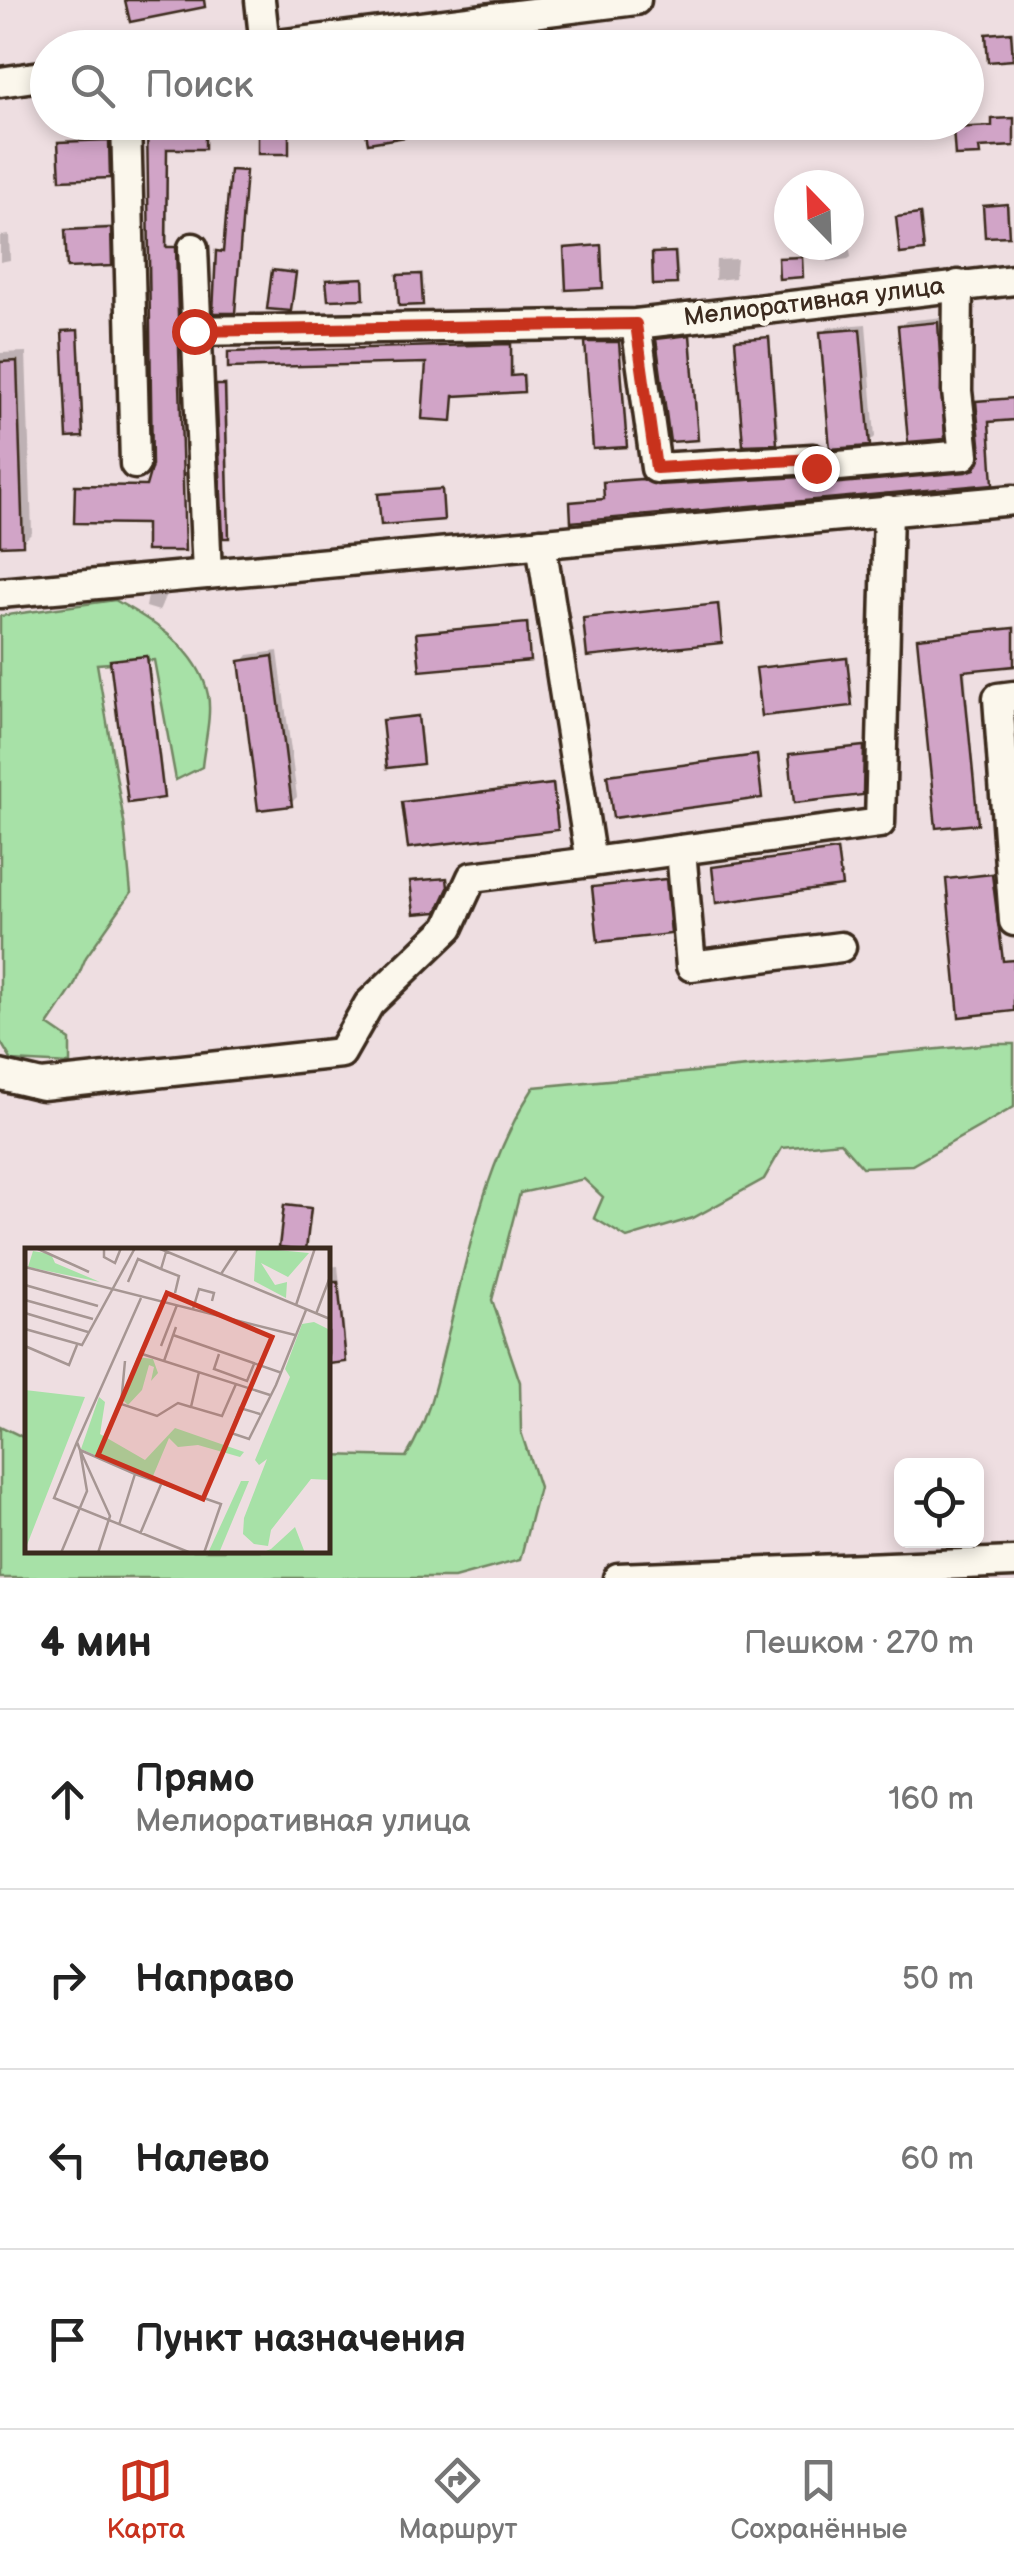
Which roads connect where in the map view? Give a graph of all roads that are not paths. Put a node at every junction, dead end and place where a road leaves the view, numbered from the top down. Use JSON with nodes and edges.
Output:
{"nodes":[{"id":1,"x":260,"y":0,"type":"edge"},
{"id":2,"x":636,"y":0,"type":"edge"},
{"id":3,"x":259,"y":30,"type":"edge"},
{"id":4,"x":395,"y":30,"type":"edge"},
{"id":5,"x":30,"y":78,"type":"edge"},
{"id":6,"x":0,"y":82,"type":"edge"},
{"id":7,"x":126,"y":140,"type":"edge"},
{"id":8,"x":193,"y":248,"type":"dead end"},
{"id":9,"x":1014,"y":280,"type":"edge"},
{"id":10,"x":958,"y":285,"type":"junction"},
{"id":11,"x":636,"y":324,"type":"junction"},
{"id":12,"x":194,"y":331,"type":"junction"},
{"id":13,"x":135,"y":464,"type":"dead end"},
{"id":14,"x":1014,"y":500,"type":"edge"},
{"id":15,"x":888,"y":510,"type":"junction"},
{"id":16,"x":541,"y":543,"type":"junction"},
{"id":17,"x":207,"y":574,"type":"junction"},
{"id":18,"x":0,"y":593,"type":"edge"},
{"id":19,"x":1014,"y":696,"type":"edge"},
{"id":20,"x":681,"y":850,"type":"junction"},
{"id":21,"x":591,"y":862,"type":"junction"},
{"id":22,"x":1014,"y":921,"type":"edge"},
{"id":23,"x":840,"y":947,"type":"dead end"},
{"id":24,"x":0,"y":1075,"type":"edge"},
{"id":25,"x":1014,"y":1562,"type":"edge"},
{"id":26,"x":618,"y":1578,"type":"edge"}],
"edges":[{"from":1,"to":3,"type":"street"},
{"from":2,"to":4,"type":"street"},
{"from":5,"to":6,"type":"street"},
{"from":7,"to":13,"type":"street"},
{"from":8,"to":12,"type":"street"},
{"from":9,"to":10,"type":"street","name":"Мелиоративная улица"},
{"from":10,"to":11,"type":"street","name":"Мелиоративная улица"},
{"from":10,"to":11,"type":"street"},
{"from":11,"to":12,"type":"street","name":"Мелиоративная улица"},
{"from":12,"to":17,"type":"street"},
{"from":14,"to":15,"type":"street"},
{"from":15,"to":16,"type":"street"},
{"from":15,"to":20,"type":"street"},
{"from":16,"to":17,"type":"street"},
{"from":16,"to":21,"type":"street"},
{"from":17,"to":18,"type":"street"},
{"from":19,"to":22,"type":"street"},
{"from":20,"to":21,"type":"street"},
{"from":20,"to":23,"type":"street"},
{"from":21,"to":24,"type":"street"},
{"from":25,"to":26,"type":"street"}]}
